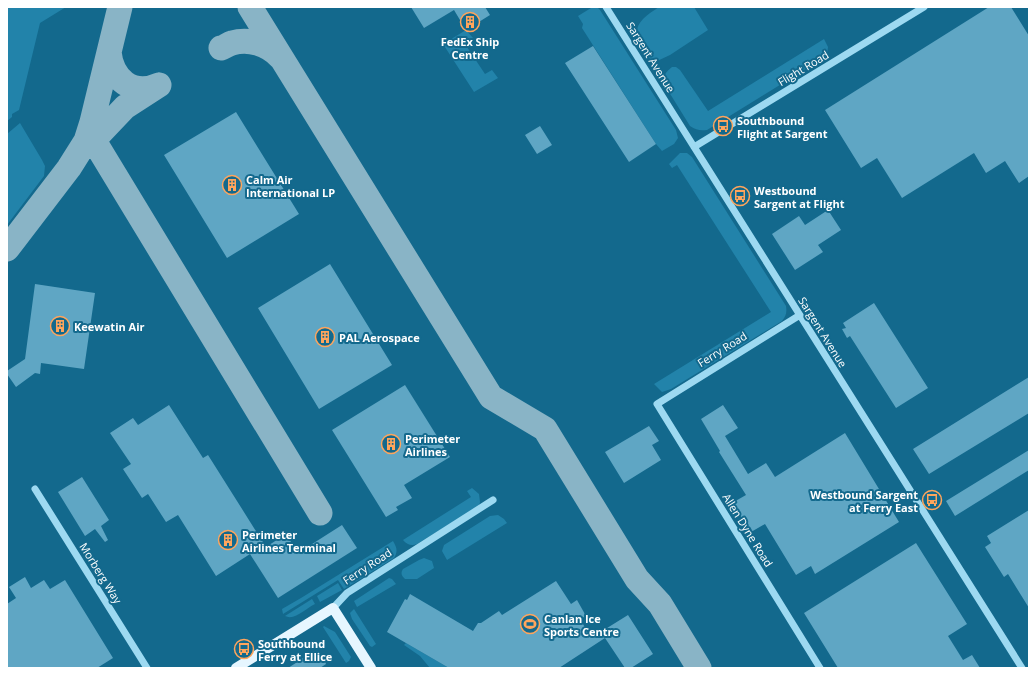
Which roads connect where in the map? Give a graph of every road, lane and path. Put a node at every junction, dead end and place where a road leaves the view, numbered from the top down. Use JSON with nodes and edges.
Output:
{"nodes":[{"id":1,"x":606,"y":7,"type":"edge"},
{"id":2,"x":924,"y":7,"type":"edge"},
{"id":3,"x":694,"y":147,"type":"junction"},
{"id":4,"x":800,"y":315,"type":"junction"},
{"id":5,"x":657,"y":404,"type":"joint"},
{"id":6,"x":35,"y":489,"type":"dead end"},
{"id":7,"x":493,"y":500,"type":"dead end"},
{"id":8,"x":333,"y":608,"type":"junction"},
{"id":9,"x":147,"y":668,"type":"edge"},
{"id":10,"x":236,"y":668,"type":"edge"},
{"id":11,"x":371,"y":668,"type":"edge"},
{"id":12,"x":820,"y":668,"type":"edge"},
{"id":13,"x":1022,"y":668,"type":"edge"}],
"edges":[{"from":1,"to":3,"type":"street","name":"Sargent Avenue"},
{"from":2,"to":3,"type":"street","name":"Flight Road"},
{"from":3,"to":4,"type":"street","name":"Sargent Avenue"},
{"from":4,"to":5,"type":"street","name":"Ferry Road"},
{"from":4,"to":13,"type":"street","name":"Sargent Avenue"},
{"from":5,"to":12,"type":"street","name":"Allen Dyne Road"},
{"from":6,"to":9,"type":"street","name":"Morberg Way"},
{"from":7,"to":8,"type":"street","name":"Ferry Road"},
{"from":8,"to":10,"type":"main road","name":"Ferry Road"},
{"from":8,"to":11,"type":"main road"}]}
